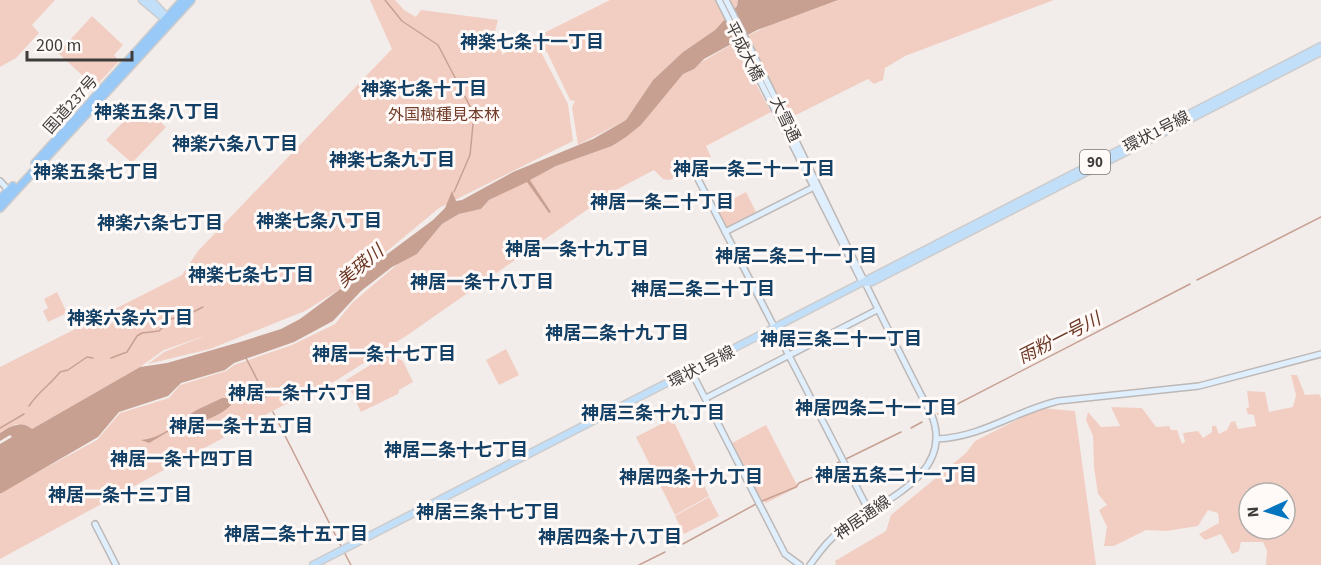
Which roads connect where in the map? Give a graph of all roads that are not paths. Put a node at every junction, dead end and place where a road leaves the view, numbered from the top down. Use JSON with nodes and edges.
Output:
{"nodes":[{"id":1,"x":142,"y":0,"type":"edge"},
{"id":2,"x":151,"y":0,"type":"edge"},
{"id":3,"x":183,"y":0,"type":"edge"},
{"id":4,"x":191,"y":0,"type":"edge"},
{"id":5,"x":719,"y":0,"type":"edge"},
{"id":6,"x":726,"y":0,"type":"edge"},
{"id":7,"x":168,"y":19,"type":"junction"},
{"id":8,"x":1321,"y":46,"type":"edge"},
{"id":9,"x":1321,"y":52,"type":"edge"},
{"id":10,"x":774,"y":100,"type":"junction"},
{"id":11,"x":698,"y":179,"type":"dead end"},
{"id":12,"x":0,"y":181,"type":"edge"},
{"id":13,"x":815,"y":186,"type":"junction"},
{"id":14,"x":0,"y":187,"type":"edge"},
{"id":15,"x":9,"y":192,"type":"junction"},
{"id":16,"x":0,"y":199,"type":"edge"},
{"id":17,"x":0,"y":208,"type":"edge"},
{"id":18,"x":725,"y":232,"type":"junction"},
{"id":19,"x":864,"y":283,"type":"junction"},
{"id":20,"x":877,"y":310,"type":"junction"},
{"id":21,"x":775,"y":328,"type":"junction"},
{"id":22,"x":1321,"y":354,"type":"edge"},
{"id":23,"x":789,"y":356,"type":"junction"},
{"id":24,"x":691,"y":371,"type":"junction"},
{"id":25,"x":706,"y":398,"type":"junction"},
{"id":26,"x":937,"y":439,"type":"junction"},
{"id":27,"x":869,"y":512,"type":"junction"},
{"id":28,"x":95,"y":524,"type":"dead end"},
{"id":29,"x":116,"y":565,"type":"edge"},
{"id":30,"x":314,"y":565,"type":"edge"},
{"id":31,"x":800,"y":565,"type":"edge"},
{"id":32,"x":810,"y":565,"type":"edge"}],
"edges":[{"from":1,"to":7,"type":"main road"},
{"from":2,"to":7,"type":"main road"},
{"from":3,"to":7,"type":"highway","name":"国道237号"},
{"from":4,"to":7,"type":"highway","name":"国道237号"},
{"from":5,"to":10,"type":"street","name":"平成大橋"},
{"from":6,"to":10,"type":"street","name":"大雪通"},
{"from":7,"to":15,"type":"highway","name":"国道237号"},
{"from":8,"to":19,"type":"main road","name":"環状1号線","number":"90"},
{"from":9,"to":19,"type":"main road","name":"環状1号線","number":"90"},
{"from":10,"to":13,"type":"street","name":"大雪通"},
{"from":11,"to":18,"type":"street"},
{"from":12,"to":15,"type":"street"},
{"from":13,"to":18,"type":"street"},
{"from":13,"to":19,"type":"street","name":"大雪通"},
{"from":14,"to":15,"type":"street"},
{"from":15,"to":16,"type":"highway","name":"国道237号"},
{"from":15,"to":17,"type":"highway","name":"国道237号"},
{"from":18,"to":21,"type":"street"},
{"from":19,"to":20,"type":"street"},
{"from":19,"to":21,"type":"main road","name":"環状1号線","number":"90"},
{"from":20,"to":23,"type":"street"},
{"from":20,"to":26,"type":"street"},
{"from":21,"to":23,"type":"street"},
{"from":21,"to":24,"type":"main road","name":"環状1号線","number":"90"},
{"from":22,"to":26,"type":"street"},
{"from":23,"to":25,"type":"street"},
{"from":23,"to":27,"type":"street"},
{"from":24,"to":25,"type":"street"},
{"from":24,"to":30,"type":"main road","name":"環状1号線","number":"90"},
{"from":25,"to":31,"type":"street"},
{"from":26,"to":27,"type":"street","name":"神居通線"},
{"from":27,"to":32,"type":"street","name":"神居通線"},
{"from":28,"to":29,"type":"street"}]}
